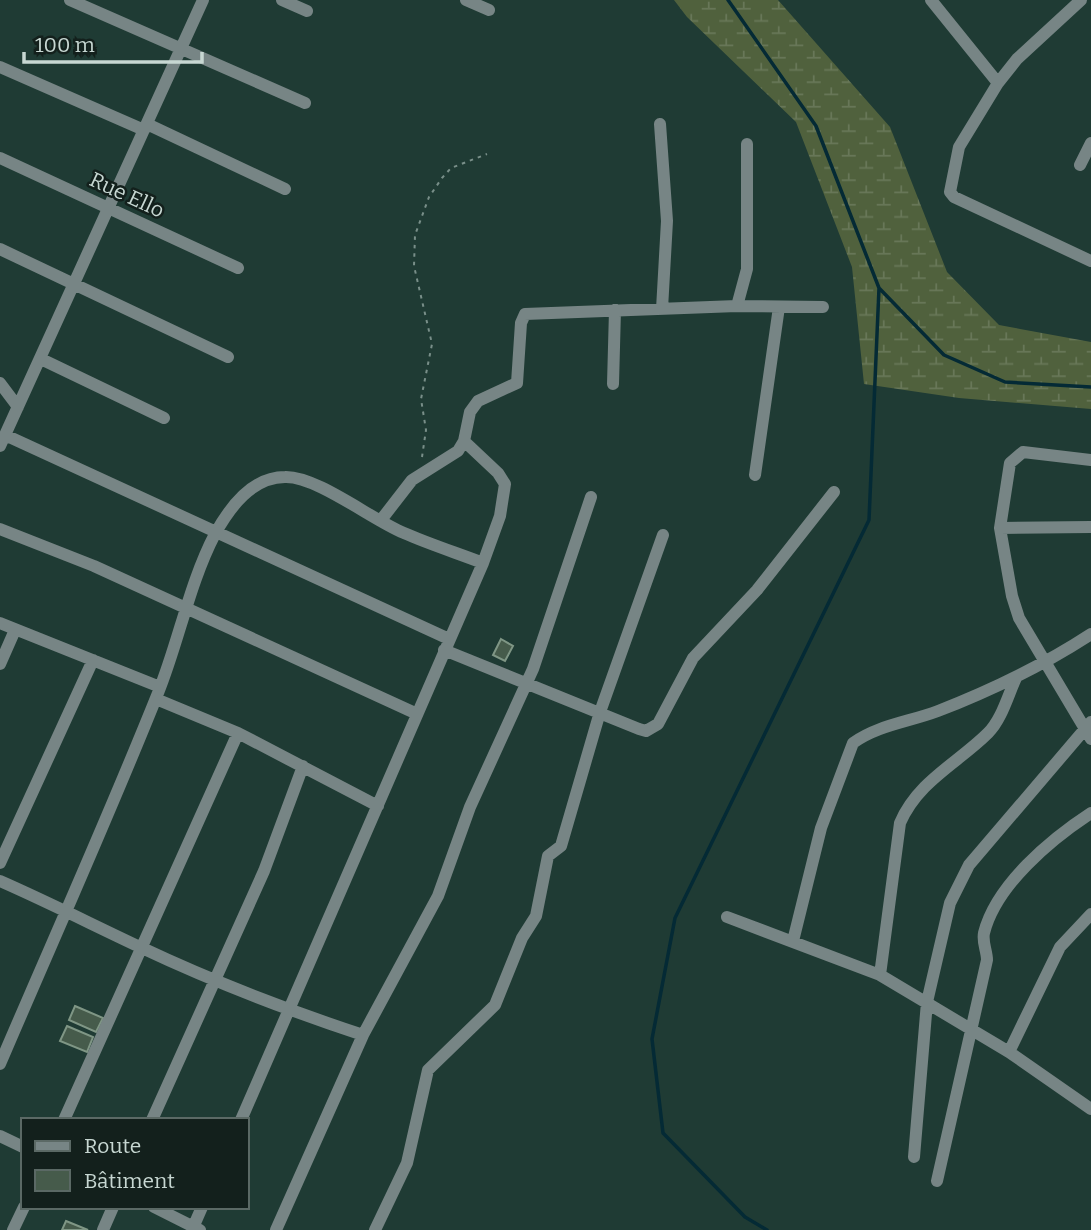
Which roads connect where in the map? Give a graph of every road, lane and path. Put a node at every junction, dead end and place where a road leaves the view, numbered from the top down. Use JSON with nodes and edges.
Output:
{"nodes":[{"id":1,"x":70,"y":0,"type":"edge"},
{"id":2,"x":203,"y":0,"type":"edge"},
{"id":3,"x":282,"y":0,"type":"edge"},
{"id":4,"x":466,"y":0,"type":"edge"},
{"id":5,"x":931,"y":0,"type":"edge"},
{"id":6,"x":1081,"y":0,"type":"edge"},
{"id":7,"x":489,"y":10,"type":"dead end"},
{"id":8,"x":307,"y":11,"type":"dead end"},
{"id":9,"x":181,"y":48,"type":"junction"},
{"id":10,"x":0,"y":67,"type":"edge"},
{"id":11,"x":998,"y":83,"type":"junction"},
{"id":12,"x":305,"y":103,"type":"dead end"},
{"id":13,"x":660,"y":124,"type":"dead end"},
{"id":14,"x":146,"y":127,"type":"junction"},
{"id":15,"x":1091,"y":143,"type":"edge"},
{"id":16,"x":747,"y":144,"type":"dead end"},
{"id":17,"x":487,"y":154,"type":"dead end"},
{"id":18,"x":0,"y":158,"type":"edge"},
{"id":19,"x":1080,"y":165,"type":"dead end"},
{"id":20,"x":285,"y":189,"type":"dead end"},
{"id":21,"x":109,"y":207,"type":"junction"},
{"id":22,"x":0,"y":249,"type":"edge"},
{"id":23,"x":1091,"y":261,"type":"edge"},
{"id":24,"x":238,"y":268,"type":"dead end"},
{"id":25,"x":73,"y":285,"type":"junction"},
{"id":26,"x":737,"y":306,"type":"junction"},
{"id":27,"x":779,"y":307,"type":"junction"},
{"id":28,"x":823,"y":307,"type":"dead end"},
{"id":29,"x":662,"y":309,"type":"junction"},
{"id":30,"x":615,"y":310,"type":"junction"},
{"id":31,"x":228,"y":357,"type":"dead end"},
{"id":32,"x":41,"y":359,"type":"junction"},
{"id":33,"x":0,"y":383,"type":"edge"},
{"id":34,"x":612,"y":384,"type":"dead end"},
{"id":35,"x":18,"y":407,"type":"junction"},
{"id":36,"x":164,"y":418,"type":"dead end"},
{"id":37,"x":2,"y":440,"type":"edge"},
{"id":38,"x":464,"y":441,"type":"junction"},
{"id":39,"x":1091,"y":460,"type":"edge"},
{"id":40,"x":755,"y":475,"type":"dead end"},
{"id":41,"x":412,"y":480,"type":"junction"},
{"id":42,"x":834,"y":492,"type":"dead end"},
{"id":43,"x":591,"y":497,"type":"dead end"},
{"id":44,"x":381,"y":520,"type":"junction"},
{"id":45,"x":1091,"y":527,"type":"edge"},
{"id":46,"x":1000,"y":528,"type":"junction"},
{"id":47,"x":0,"y":529,"type":"edge"},
{"id":48,"x":215,"y":534,"type":"junction"},
{"id":49,"x":663,"y":535,"type":"dead end"},
{"id":50,"x":483,"y":563,"type":"junction"},
{"id":51,"x":186,"y":608,"type":"junction"},
{"id":52,"x":0,"y":623,"type":"edge"},
{"id":53,"x":15,"y":630,"type":"junction"},
{"id":54,"x":1091,"y":634,"type":"edge"},
{"id":55,"x":446,"y":645,"type":"junction"},
{"id":56,"x":93,"y":660,"type":"junction"},
{"id":57,"x":1048,"y":662,"type":"junction"},
{"id":58,"x":0,"y":664,"type":"edge"},
{"id":59,"x":1016,"y":678,"type":"junction"},
{"id":60,"x":527,"y":682,"type":"junction"},
{"id":61,"x":158,"y":693,"type":"junction"},
{"id":62,"x":600,"y":712,"type":"junction"},
{"id":63,"x":415,"y":713,"type":"junction"},
{"id":64,"x":1088,"y":725,"type":"edge"},
{"id":65,"x":238,"y":733,"type":"junction"},
{"id":66,"x":1091,"y":739,"type":"edge"},
{"id":67,"x":303,"y":766,"type":"junction"},
{"id":68,"x":378,"y":806,"type":"junction"},
{"id":69,"x":1091,"y":813,"type":"edge"},
{"id":70,"x":0,"y":863,"type":"edge"},
{"id":71,"x":0,"y":881,"type":"edge"},
{"id":72,"x":68,"y":910,"type":"junction"},
{"id":73,"x":1091,"y":914,"type":"edge"},
{"id":74,"x":727,"y":918,"type":"dead end"},
{"id":75,"x":793,"y":941,"type":"junction"},
{"id":76,"x":142,"y":948,"type":"junction"},
{"id":77,"x":880,"y":975,"type":"junction"},
{"id":78,"x":215,"y":978,"type":"junction"},
{"id":79,"x":927,"y":1002,"type":"junction"},
{"id":80,"x":289,"y":1011,"type":"junction"},
{"id":81,"x":971,"y":1031,"type":"junction"},
{"id":82,"x":363,"y":1035,"type":"junction"},
{"id":83,"x":1009,"y":1052,"type":"junction"},
{"id":84,"x":0,"y":1064,"type":"edge"},
{"id":85,"x":1091,"y":1109,"type":"edge"},
{"id":86,"x":65,"y":1118,"type":"edge"},
{"id":87,"x":153,"y":1118,"type":"edge"},
{"id":88,"x":242,"y":1118,"type":"edge"},
{"id":89,"x":0,"y":1136,"type":"edge"},
{"id":90,"x":21,"y":1146,"type":"edge"},
{"id":91,"x":914,"y":1157,"type":"dead end"},
{"id":92,"x":937,"y":1181,"type":"dead end"},
{"id":93,"x":23,"y":1209,"type":"edge"},
{"id":94,"x":112,"y":1209,"type":"edge"},
{"id":95,"x":158,"y":1209,"type":"edge"},
{"id":96,"x":201,"y":1209,"type":"edge"},
{"id":97,"x":195,"y":1229,"type":"edge"},
{"id":98,"x":13,"y":1230,"type":"edge"},
{"id":99,"x":103,"y":1230,"type":"edge"},
{"id":100,"x":276,"y":1230,"type":"edge"},
{"id":101,"x":374,"y":1230,"type":"edge"}],
"edges":[{"from":1,"to":9,"type":"street"},
{"from":2,"to":9,"type":"street"},
{"from":3,"to":8,"type":"street"},
{"from":4,"to":7,"type":"street"},
{"from":5,"to":11,"type":"street"},
{"from":6,"to":11,"type":"street"},
{"from":9,"to":12,"type":"street"},
{"from":9,"to":14,"type":"street"},
{"from":10,"to":14,"type":"street"},
{"from":11,"to":23,"type":"street"},
{"from":13,"to":29,"type":"street"},
{"from":14,"to":20,"type":"street"},
{"from":14,"to":21,"type":"street"},
{"from":15,"to":19,"type":"street"},
{"from":16,"to":26,"type":"street"},
{"from":17,"to":41,"type":"path"},
{"from":18,"to":21,"type":"street","name":"Rue Ello"},
{"from":21,"to":24,"type":"street","name":"Rue Ello"},
{"from":21,"to":25,"type":"street"},
{"from":22,"to":25,"type":"street"},
{"from":25,"to":31,"type":"street"},
{"from":25,"to":32,"type":"street"},
{"from":26,"to":27,"type":"street"},
{"from":26,"to":29,"type":"street"},
{"from":27,"to":28,"type":"street"},
{"from":27,"to":40,"type":"street"},
{"from":29,"to":30,"type":"street"},
{"from":30,"to":34,"type":"street"},
{"from":30,"to":38,"type":"street"},
{"from":32,"to":35,"type":"street"},
{"from":32,"to":36,"type":"street"},
{"from":33,"to":35,"type":"street"},
{"from":35,"to":37,"type":"street"},
{"from":37,"to":48,"type":"street"},
{"from":38,"to":41,"type":"street"},
{"from":38,"to":50,"type":"street"},
{"from":39,"to":46,"type":"street"},
{"from":41,"to":44,"type":"street"},
{"from":42,"to":62,"type":"street"},
{"from":43,"to":60,"type":"street"},
{"from":44,"to":48,"type":"street"},
{"from":44,"to":50,"type":"street"},
{"from":45,"to":46,"type":"street"},
{"from":46,"to":57,"type":"street"},
{"from":47,"to":51,"type":"street"},
{"from":48,"to":51,"type":"street"},
{"from":48,"to":55,"type":"street"},
{"from":49,"to":62,"type":"street"},
{"from":50,"to":55,"type":"street"},
{"from":51,"to":61,"type":"street"},
{"from":51,"to":63,"type":"street"},
{"from":52,"to":53,"type":"street"},
{"from":53,"to":56,"type":"street"},
{"from":53,"to":58,"type":"street"},
{"from":54,"to":57,"type":"street"},
{"from":55,"to":60,"type":"street"},
{"from":55,"to":63,"type":"street"},
{"from":56,"to":61,"type":"street"},
{"from":56,"to":70,"type":"street"},
{"from":57,"to":59,"type":"street"},
{"from":57,"to":64,"type":"street"},
{"from":59,"to":75,"type":"street"},
{"from":59,"to":77,"type":"street"},
{"from":60,"to":62,"type":"street"},
{"from":60,"to":82,"type":"street"},
{"from":61,"to":65,"type":"street"},
{"from":61,"to":72,"type":"street"},
{"from":62,"to":101,"type":"street"},
{"from":63,"to":68,"type":"street"},
{"from":64,"to":66,"type":"street"},
{"from":64,"to":79,"type":"street"},
{"from":65,"to":67,"type":"street"},
{"from":65,"to":76,"type":"street"},
{"from":67,"to":68,"type":"street"},
{"from":67,"to":78,"type":"street"},
{"from":68,"to":80,"type":"street"},
{"from":69,"to":81,"type":"street"},
{"from":71,"to":72,"type":"street"},
{"from":72,"to":76,"type":"street"},
{"from":72,"to":84,"type":"street"},
{"from":73,"to":83,"type":"street"},
{"from":74,"to":75,"type":"street"},
{"from":75,"to":77,"type":"street"},
{"from":76,"to":78,"type":"street"},
{"from":76,"to":86,"type":"street"},
{"from":77,"to":79,"type":"street"},
{"from":78,"to":80,"type":"street"},
{"from":78,"to":87,"type":"street"},
{"from":79,"to":81,"type":"street"},
{"from":79,"to":91,"type":"street"},
{"from":80,"to":82,"type":"street"},
{"from":80,"to":88,"type":"street"},
{"from":81,"to":83,"type":"street"},
{"from":81,"to":92,"type":"street"},
{"from":82,"to":100,"type":"street"},
{"from":83,"to":85,"type":"street"},
{"from":89,"to":90,"type":"street"},
{"from":93,"to":98,"type":"street"},
{"from":94,"to":99,"type":"street"},
{"from":95,"to":97,"type":"street"},
{"from":96,"to":97,"type":"street"}]}
